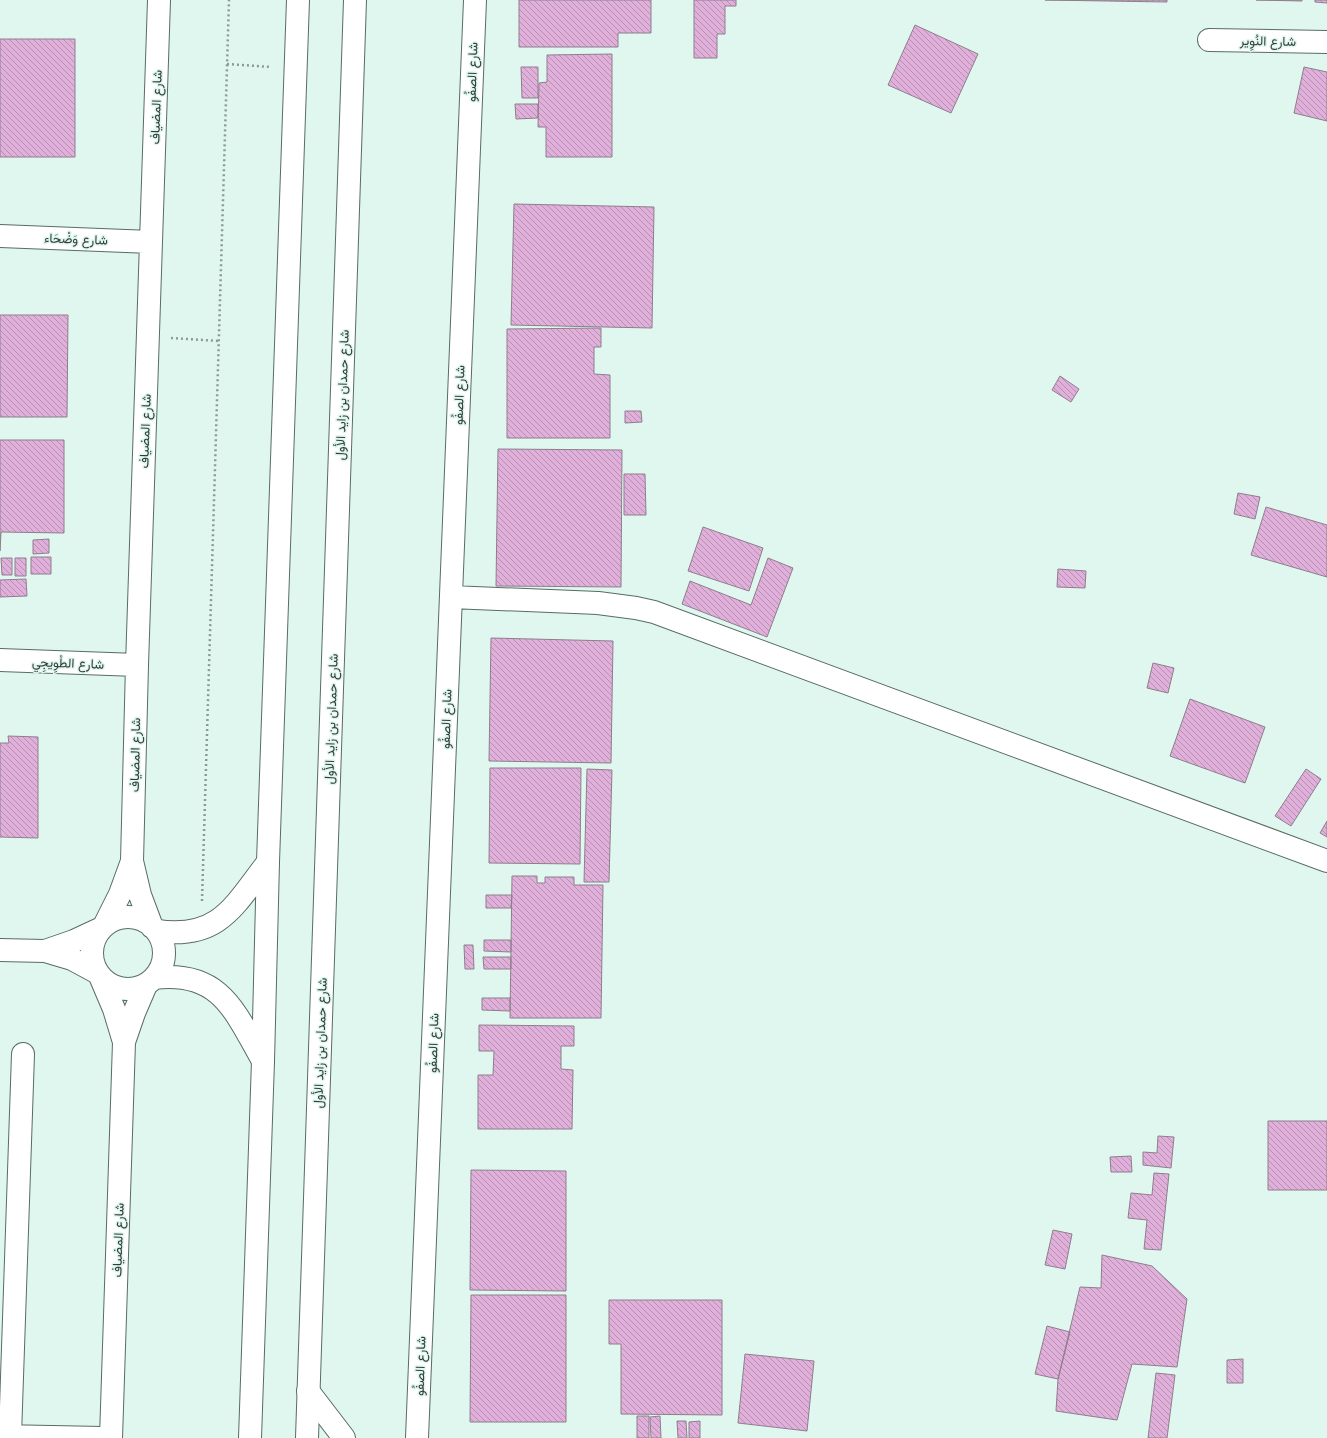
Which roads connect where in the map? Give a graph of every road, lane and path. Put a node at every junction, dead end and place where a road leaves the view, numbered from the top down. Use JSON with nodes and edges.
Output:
{"nodes":[{"id":1,"x":159,"y":0,"type":"edge"},
{"id":2,"x":229,"y":0,"type":"edge"},
{"id":3,"x":298,"y":0,"type":"edge"},
{"id":4,"x":355,"y":0,"type":"edge"},
{"id":5,"x":475,"y":0,"type":"edge"},
{"id":6,"x":1209,"y":40,"type":"dead end"},
{"id":7,"x":1327,"y":42,"type":"edge"},
{"id":8,"x":227,"y":64,"type":"junction"},
{"id":9,"x":295,"y":68,"type":"junction"},
{"id":10,"x":0,"y":236,"type":"edge"},
{"id":11,"x":151,"y":242,"type":"junction"},
{"id":12,"x":148,"y":337,"type":"junction"},
{"id":13,"x":219,"y":341,"type":"junction"},
{"id":14,"x":451,"y":597,"type":"junction"},
{"id":15,"x":0,"y":660,"type":"edge"},
{"id":16,"x":137,"y":665,"type":"junction"},
{"id":17,"x":1327,"y":861,"type":"edge"},
{"id":18,"x":132,"y":862,"type":"junction"},
{"id":19,"x":268,"y":862,"type":"junction"},
{"id":20,"x":103,"y":927,"type":"junction"},
{"id":21,"x":154,"y":929,"type":"junction"},
{"id":22,"x":201,"y":930,"type":"junction"},
{"id":23,"x":0,"y":950,"type":"edge"},
{"id":24,"x":45,"y":951,"type":"junction"},
{"id":25,"x":99,"y":975,"type":"junction"},
{"id":26,"x":150,"y":981,"type":"junction"},
{"id":27,"x":124,"y":1042,"type":"junction"},
{"id":28,"x":23,"y":1054,"type":"dead end"},
{"id":29,"x":263,"y":1061,"type":"junction"},
{"id":30,"x":308,"y":1391,"type":"junction"},
{"id":31,"x":5,"y":1436,"type":"edge"},
{"id":32,"x":102,"y":1438,"type":"edge"},
{"id":33,"x":111,"y":1438,"type":"edge"},
{"id":34,"x":250,"y":1438,"type":"edge"},
{"id":35,"x":307,"y":1438,"type":"edge"},
{"id":36,"x":344,"y":1438,"type":"edge"},
{"id":37,"x":417,"y":1438,"type":"edge"}],
"edges":[{"from":1,"to":11,"type":"street","name":"شارع المضياف"},
{"from":2,"to":8,"type":"path"},
{"from":3,"to":9,"type":"street"},
{"from":4,"to":30,"type":"street","name":"شارع حمدان بن زايد الأول"},
{"from":5,"to":14,"type":"street","name":"شارع الصفُو"},
{"from":6,"to":7,"type":"street","name":"شارع النُوِير"},
{"from":8,"to":9,"type":"path"},
{"from":8,"to":13,"type":"path"},
{"from":9,"to":19,"type":"street"},
{"from":10,"to":11,"type":"street","name":"شارع وَضْحَاء"},
{"from":11,"to":12,"type":"street","name":"شارع المضياف"},
{"from":12,"to":13,"type":"path"},
{"from":12,"to":16,"type":"street","name":"شارع المضياف"},
{"from":13,"to":22,"type":"path"},
{"from":14,"to":17,"type":"street"},
{"from":14,"to":37,"type":"street","name":"شارع الصفُو"},
{"from":15,"to":16,"type":"street","name":"شارع الطْوِيجِي"},
{"from":16,"to":18,"type":"street","name":"شارع المضياف"},
{"from":18,"to":20,"type":"street","name":"شارع المضياف"},
{"from":18,"to":21,"type":"street","name":"شارع المضياف"},
{"from":19,"to":22,"type":"street"},
{"from":19,"to":29,"type":"street"},
{"from":20,"to":21,"type":"street"},
{"from":20,"to":24,"type":"street"},
{"from":20,"to":25,"type":"street"},
{"from":21,"to":22,"type":"street"},
{"from":21,"to":26,"type":"street"},
{"from":23,"to":24,"type":"street"},
{"from":24,"to":25,"type":"street"},
{"from":25,"to":26,"type":"street"},
{"from":25,"to":27,"type":"street","name":"شارع المضياف"},
{"from":26,"to":27,"type":"street","name":"شارع المضياف"},
{"from":26,"to":29,"type":"street"},
{"from":27,"to":33,"type":"street","name":"شارع المضياف"},
{"from":28,"to":31,"type":"street"},
{"from":29,"to":34,"type":"street"},
{"from":30,"to":35,"type":"street","name":"شارع حمدان بن زايد الأول"},
{"from":30,"to":36,"type":"street"},
{"from":31,"to":32,"type":"street"}]}
